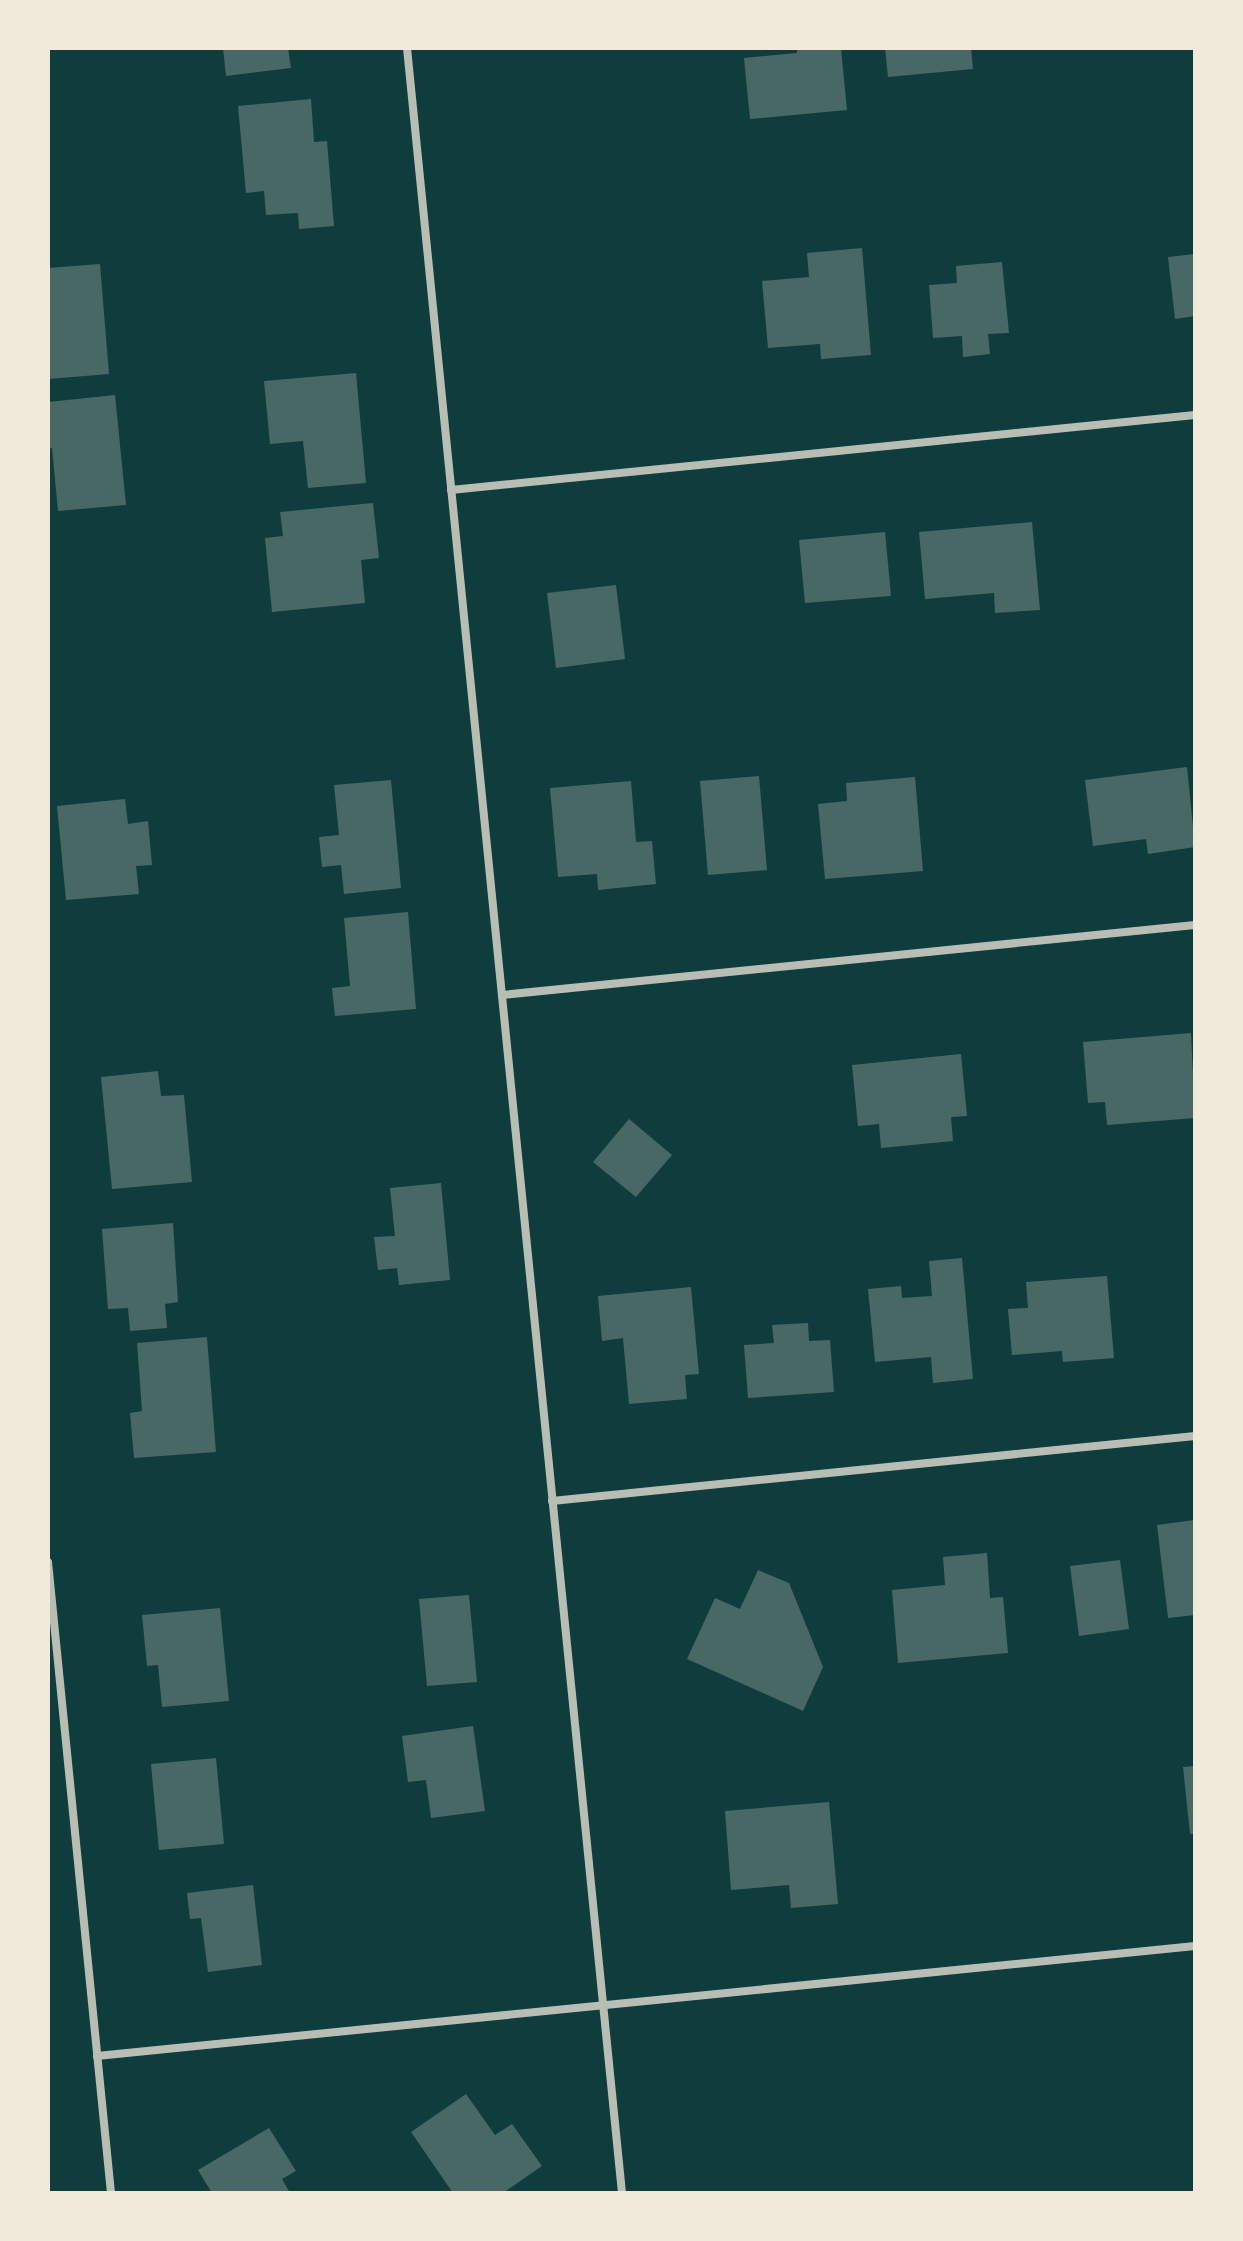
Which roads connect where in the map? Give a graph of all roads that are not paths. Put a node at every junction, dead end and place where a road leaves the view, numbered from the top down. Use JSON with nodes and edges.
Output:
{"nodes":[{"id":1,"x":407,"y":48,"type":"edge"},
{"id":2,"x":1195,"y":415,"type":"edge"},
{"id":3,"x":451,"y":490,"type":"junction"},
{"id":4,"x":1195,"y":925,"type":"edge"},
{"id":5,"x":502,"y":995,"type":"junction"},
{"id":6,"x":1195,"y":1436,"type":"edge"},
{"id":7,"x":552,"y":1501,"type":"junction"},
{"id":8,"x":48,"y":1562,"type":"edge"},
{"id":9,"x":1195,"y":1946,"type":"edge"},
{"id":10,"x":603,"y":2005,"type":"junction"},
{"id":11,"x":97,"y":2056,"type":"junction"},
{"id":12,"x":111,"y":2193,"type":"edge"},
{"id":13,"x":622,"y":2193,"type":"edge"}],
"edges":[{"from":1,"to":3,"type":"street"},
{"from":2,"to":3,"type":"street"},
{"from":3,"to":5,"type":"street"},
{"from":4,"to":5,"type":"street"},
{"from":5,"to":7,"type":"street"},
{"from":6,"to":7,"type":"street"},
{"from":7,"to":10,"type":"street"},
{"from":8,"to":11,"type":"street"},
{"from":9,"to":10,"type":"street"},
{"from":10,"to":11,"type":"street"},
{"from":10,"to":13,"type":"street"},
{"from":11,"to":12,"type":"street"}]}
